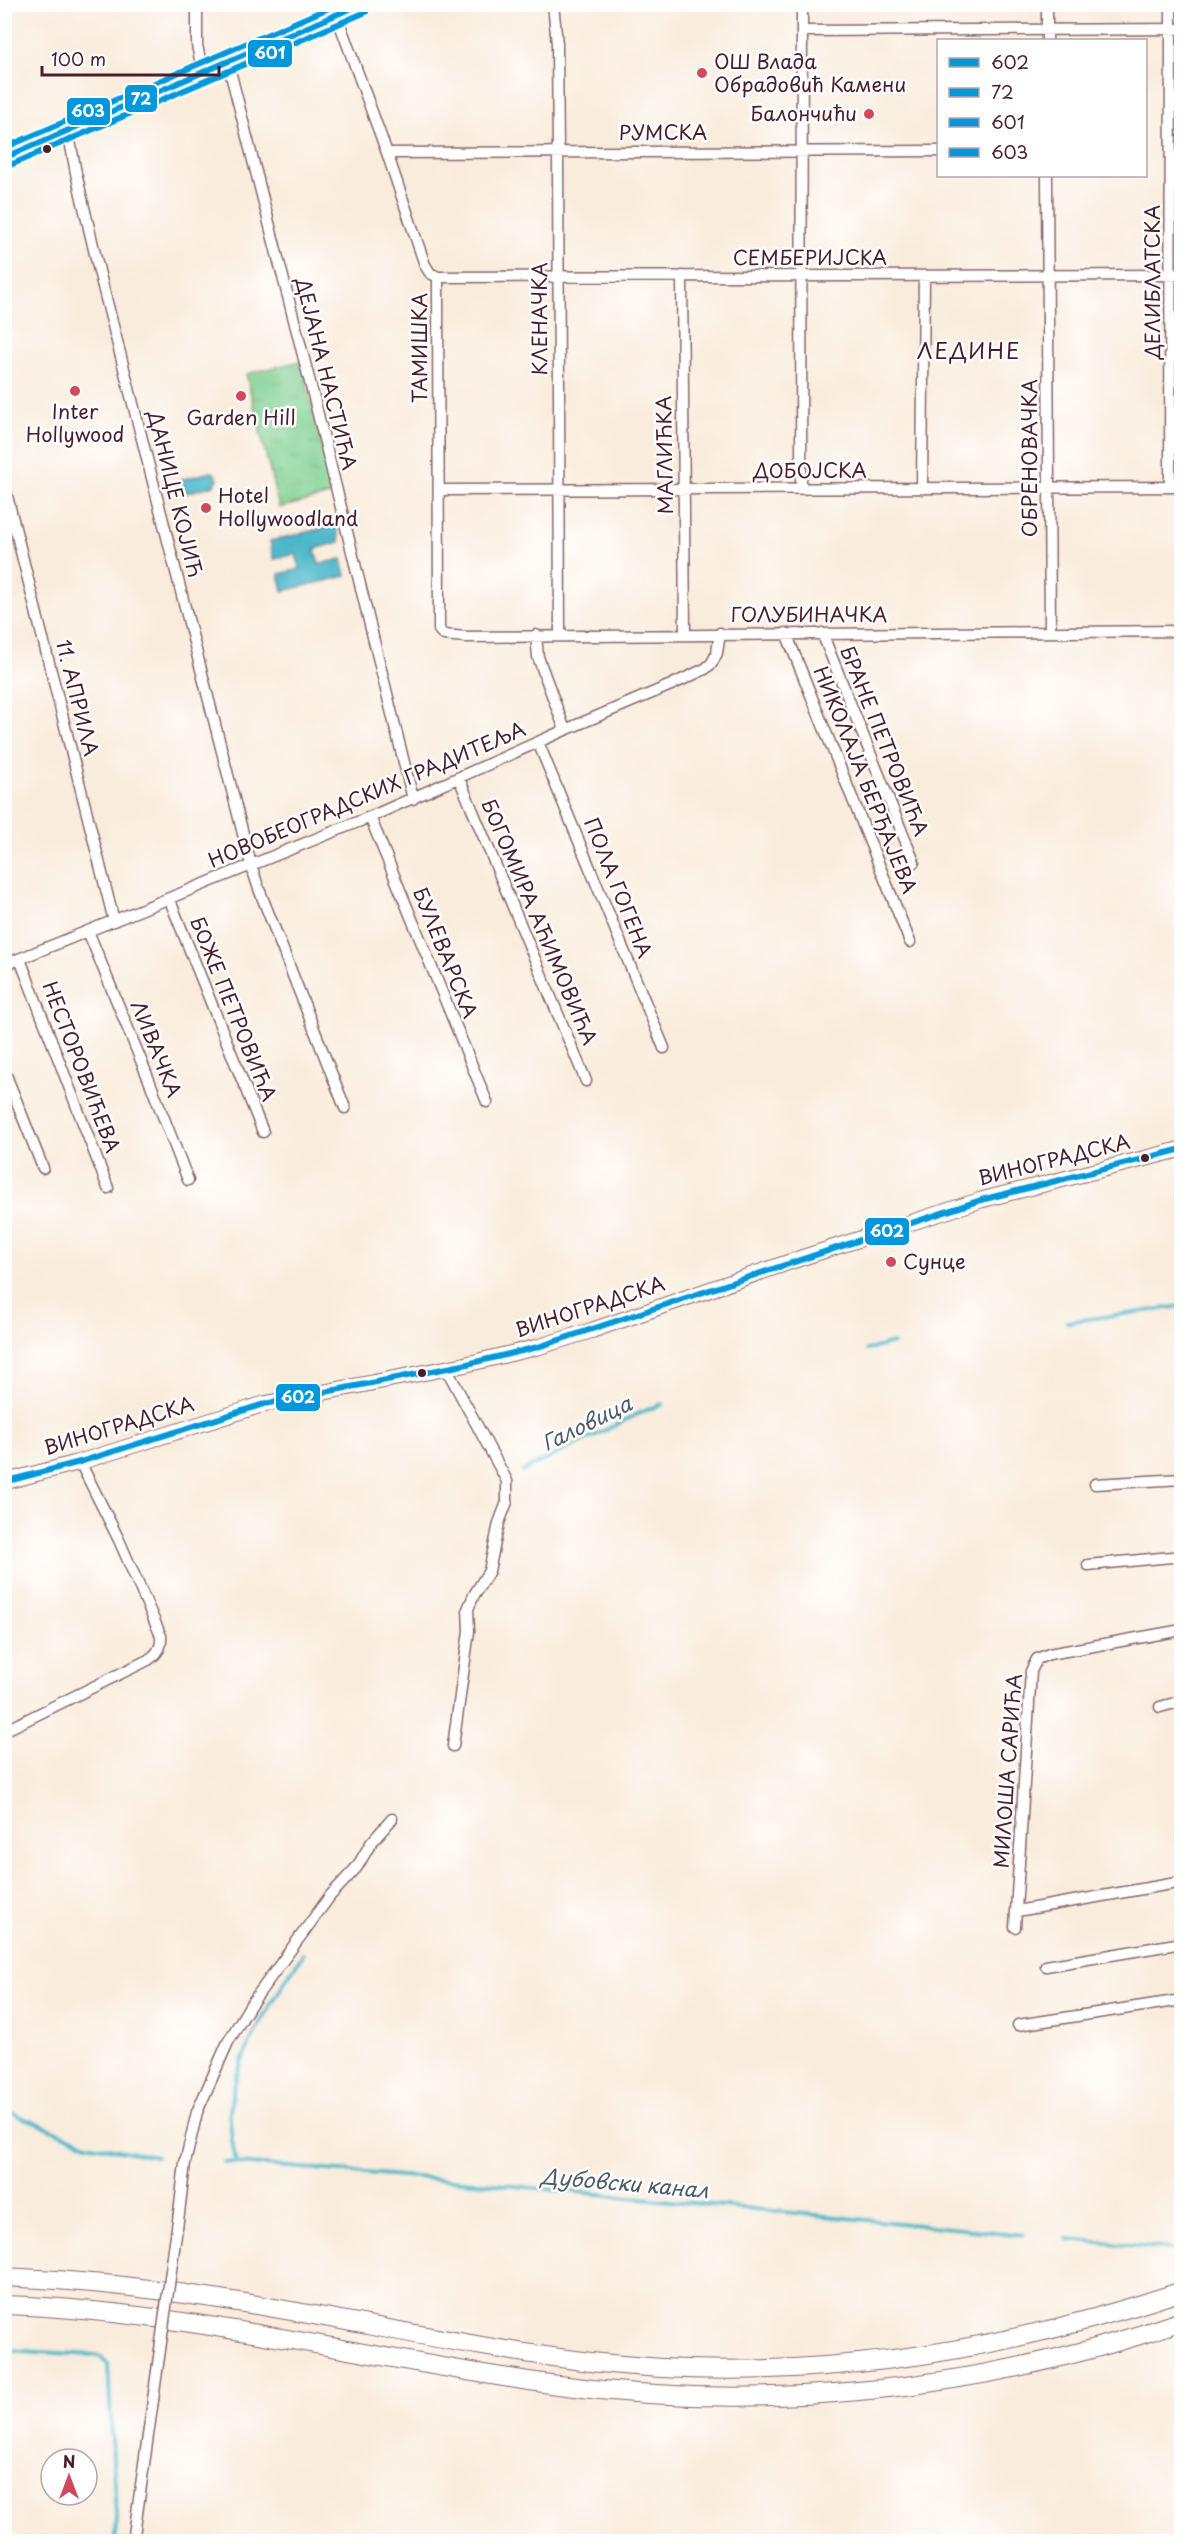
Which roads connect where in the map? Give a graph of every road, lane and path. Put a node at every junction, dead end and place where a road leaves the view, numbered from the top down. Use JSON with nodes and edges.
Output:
{"nodes":[{"id":1,"x":197,"y":4,"type":"edge"},
{"id":2,"x":318,"y":4,"type":"edge"},
{"id":3,"x":362,"y":4,"type":"edge"},
{"id":4,"x":553,"y":4,"type":"edge"},
{"id":5,"x":802,"y":4,"type":"edge"},
{"id":6,"x":1047,"y":4,"type":"edge"},
{"id":7,"x":1171,"y":4,"type":"edge"},
{"id":8,"x":330,"y":18,"type":"junction"},
{"id":9,"x":1176,"y":29,"type":"edge"},
{"id":10,"x":802,"y":31,"type":"junction"},
{"id":11,"x":1047,"y":35,"type":"edge"},
{"id":12,"x":228,"y":63,"type":"junction"},
{"id":13,"x":203,"y":74,"type":"junction"},
{"id":14,"x":68,"y":130,"type":"junction"},
{"id":15,"x":937,"y":150,"type":"edge"},
{"id":16,"x":803,"y":151,"type":"junction"},
{"id":17,"x":558,"y":152,"type":"junction"},
{"id":18,"x":387,"y":153,"type":"junction"},
{"id":19,"x":4,"y":158,"type":"edge"},
{"id":20,"x":1047,"y":177,"type":"edge"},
{"id":21,"x":1047,"y":275,"type":"junction"},
{"id":22,"x":1176,"y":275,"type":"edge"},
{"id":23,"x":682,"y":276,"type":"junction"},
{"id":24,"x":802,"y":276,"type":"junction"},
{"id":25,"x":924,"y":276,"type":"junction"},
{"id":26,"x":438,"y":277,"type":"junction"},
{"id":27,"x":558,"y":277,"type":"junction"},
{"id":28,"x":4,"y":484,"type":"edge"},
{"id":29,"x":1170,"y":487,"type":"junction"},
{"id":30,"x":1182,"y":487,"type":"edge"},
{"id":31,"x":559,"y":488,"type":"junction"},
{"id":32,"x":1048,"y":488,"type":"junction"},
{"id":33,"x":683,"y":489,"type":"junction"},
{"id":34,"x":801,"y":489,"type":"junction"},
{"id":35,"x":922,"y":489,"type":"junction"},
{"id":36,"x":439,"y":490,"type":"junction"},
{"id":37,"x":439,"y":630,"type":"joint"},
{"id":38,"x":1050,"y":631,"type":"junction"},
{"id":39,"x":1182,"y":631,"type":"edge"},
{"id":40,"x":685,"y":633,"type":"junction"},
{"id":41,"x":720,"y":633,"type":"junction"},
{"id":42,"x":786,"y":633,"type":"junction"},
{"id":43,"x":822,"y":633,"type":"junction"},
{"id":44,"x":560,"y":634,"type":"junction"},
{"id":45,"x":536,"y":635,"type":"junction"},
{"id":46,"x":565,"y":730,"type":"junction"},
{"id":47,"x":538,"y":742,"type":"junction"},
{"id":48,"x":459,"y":778,"type":"junction"},
{"id":49,"x":413,"y":799,"type":"junction"},
{"id":50,"x":370,"y":817,"type":"junction"},
{"id":51,"x":914,"y":862,"type":"dead end"},
{"id":52,"x":251,"y":865,"type":"junction"},
{"id":53,"x":169,"y":898,"type":"junction"},
{"id":54,"x":114,"y":921,"type":"junction"},
{"id":55,"x":88,"y":931,"type":"junction"},
{"id":56,"x":910,"y":942,"type":"dead end"},
{"id":57,"x":20,"y":959,"type":"junction"},
{"id":58,"x":4,"y":965,"type":"edge"},
{"id":59,"x":664,"y":1048,"type":"dead end"},
{"id":60,"x":4,"y":1070,"type":"edge"},
{"id":61,"x":586,"y":1081,"type":"dead end"},
{"id":62,"x":487,"y":1102,"type":"dead end"},
{"id":63,"x":345,"y":1108,"type":"dead end"},
{"id":64,"x":263,"y":1132,"type":"dead end"},
{"id":65,"x":1182,"y":1149,"type":"edge"},
{"id":66,"x":44,"y":1168,"type":"dead end"},
{"id":67,"x":188,"y":1180,"type":"dead end"},
{"id":68,"x":108,"y":1188,"type":"dead end"},
{"id":69,"x":446,"y":1368,"type":"junction"},
{"id":70,"x":80,"y":1462,"type":"junction"},
{"id":71,"x":1182,"y":1479,"type":"edge"},
{"id":72,"x":4,"y":1482,"type":"edge"},
{"id":73,"x":1095,"y":1484,"type":"dead end"},
{"id":74,"x":1182,"y":1556,"type":"edge"},
{"id":75,"x":1088,"y":1565,"type":"dead end"},
{"id":76,"x":1182,"y":1630,"type":"edge"},
{"id":77,"x":1182,"y":1701,"type":"edge"},
{"id":78,"x":1160,"y":1707,"type":"dead end"},
{"id":79,"x":4,"y":1731,"type":"edge"},
{"id":80,"x":453,"y":1746,"type":"dead end"},
{"id":81,"x":392,"y":1819,"type":"dead end"},
{"id":82,"x":1182,"y":1882,"type":"edge"},
{"id":83,"x":1017,"y":1911,"type":"junction"},
{"id":84,"x":1015,"y":1927,"type":"dead end"},
{"id":85,"x":1182,"y":1943,"type":"edge"},
{"id":86,"x":1046,"y":1966,"type":"dead end"},
{"id":87,"x":1182,"y":2000,"type":"edge"},
{"id":88,"x":1018,"y":2025,"type":"dead end"},
{"id":89,"x":4,"y":2277,"type":"edge"},
{"id":90,"x":1182,"y":2291,"type":"edge"},
{"id":91,"x":4,"y":2305,"type":"edge"},
{"id":92,"x":1182,"y":2321,"type":"edge"},
{"id":93,"x":133,"y":2541,"type":"edge"}],
"edges":[{"from":1,"to":13,"type":"street"},
{"from":2,"to":8,"type":"street","name":"ТАМИШКА"},
{"from":3,"to":8,"type":"street"},
{"from":4,"to":17,"type":"street","name":"КЛЕНАЧКА"},
{"from":5,"to":10,"type":"street"},
{"from":6,"to":11,"type":"street"},
{"from":7,"to":9,"type":"street","name":"ДЕЛИБЛАТСКА"},
{"from":8,"to":12,"type":"street"},
{"from":8,"to":18,"type":"street","name":"ТАМИШКА"},
{"from":9,"to":11,"type":"street"},
{"from":9,"to":22,"type":"street","name":"ДЕЛИБЛАТСКА"},
{"from":10,"to":11,"type":"street"},
{"from":10,"to":16,"type":"street"},
{"from":12,"to":13,"type":"street"},
{"from":12,"to":49,"type":"street","name":"ДЕЈАНА НАСТИЋА"},
{"from":13,"to":14,"type":"street"},
{"from":14,"to":19,"type":"street"},
{"from":14,"to":52,"type":"street","name":"ДАНИЦЕ КОЈИЋ"},
{"from":15,"to":16,"type":"street","name":"РУМСКА"},
{"from":16,"to":17,"type":"street","name":"РУМСКА"},
{"from":16,"to":24,"type":"street"},
{"from":17,"to":18,"type":"street","name":"РУМСКА"},
{"from":17,"to":27,"type":"street","name":"КЛЕНАЧКА"},
{"from":18,"to":26,"type":"street","name":"ТАМИШКА"},
{"from":20,"to":21,"type":"street","name":"ОБРЕНОВАЧКА"},
{"from":21,"to":22,"type":"street","name":"СЕМБЕРИЈСКА"},
{"from":21,"to":25,"type":"street","name":"СЕМБЕРИЈСКА"},
{"from":21,"to":32,"type":"street","name":"ОБРЕНОВАЧКА"},
{"from":22,"to":29,"type":"street","name":"ДЕЛИБЛАТСКА"},
{"from":23,"to":24,"type":"street","name":"СЕМБЕРИЈСКА"},
{"from":23,"to":27,"type":"street","name":"СЕМБЕРИЈСКА"},
{"from":23,"to":33,"type":"street","name":"МАГЛИЋКА"},
{"from":24,"to":25,"type":"street","name":"СЕМБЕРИЈСКА"},
{"from":24,"to":34,"type":"street"},
{"from":25,"to":35,"type":"street"},
{"from":26,"to":27,"type":"street","name":"СЕМБЕРИЈСКА"},
{"from":26,"to":36,"type":"street","name":"ТАМИШКА"},
{"from":27,"to":31,"type":"street","name":"КЛЕНАЧКА"},
{"from":28,"to":54,"type":"street","name":"11. АПРИЛА"},
{"from":29,"to":30,"type":"street","name":"ДОБОЈСКА"},
{"from":29,"to":32,"type":"street","name":"ДОБОЈСКА"},
{"from":31,"to":33,"type":"street","name":"ДОБОЈСКА"},
{"from":31,"to":36,"type":"street","name":"ДОБОЈСКА"},
{"from":31,"to":44,"type":"street","name":"КЛЕНАЧКА"},
{"from":32,"to":35,"type":"street","name":"ДОБОЈСКА"},
{"from":32,"to":38,"type":"street","name":"ОБРЕНОВАЧКА"},
{"from":33,"to":34,"type":"street","name":"ДОБОЈСКА"},
{"from":33,"to":40,"type":"street","name":"МАГЛИЋКА"},
{"from":34,"to":35,"type":"street","name":"ДОБОЈСКА"},
{"from":36,"to":37,"type":"street","name":"ТАМИШКА"},
{"from":37,"to":45,"type":"street","name":"ГОЛУБИНАЧКА"},
{"from":38,"to":39,"type":"street","name":"ГОЛУБИНАЧКА"},
{"from":38,"to":43,"type":"street","name":"ГОЛУБИНАЧКА"},
{"from":40,"to":41,"type":"street","name":"ГОЛУБИНАЧКА"},
{"from":40,"to":44,"type":"street","name":"ГОЛУБИНАЧКА"},
{"from":41,"to":42,"type":"street","name":"ГОЛУБИНАЧКА"},
{"from":41,"to":46,"type":"street","name":"НОВОБЕОГРАДСКИХ ГРАДИТЕЉА"},
{"from":42,"to":43,"type":"street","name":"ГОЛУБИНАЧКА"},
{"from":42,"to":56,"type":"street","name":"НИКОЛАЈА БЕРЂАЈЕВА"},
{"from":43,"to":51,"type":"street","name":"БРАНЕ ПЕТРОВИЋА"},
{"from":44,"to":45,"type":"street","name":"ГОЛУБИНАЧКА"},
{"from":45,"to":46,"type":"street"},
{"from":46,"to":47,"type":"street","name":"НОВОБЕОГРАДСКИХ ГРАДИТЕЉА"},
{"from":47,"to":48,"type":"street","name":"НОВОБЕОГРАДСКИХ ГРАДИТЕЉА"},
{"from":47,"to":59,"type":"street","name":"ПОЛА ГОГЕНА"},
{"from":48,"to":49,"type":"street","name":"НОВОБЕОГРАДСКИХ ГРАДИТЕЉА"},
{"from":48,"to":61,"type":"street","name":"БОГОМИРА АЋИМОВИЋА"},
{"from":49,"to":50,"type":"street","name":"НОВОБЕОГРАДСКИХ ГРАДИТЕЉА"},
{"from":50,"to":52,"type":"street","name":"НОВОБЕОГРАДСКИХ ГРАДИТЕЉА"},
{"from":50,"to":62,"type":"street","name":"БУЛЕВАРСКА"},
{"from":52,"to":53,"type":"street","name":"НОВОБЕОГРАДСКИХ ГРАДИТЕЉА"},
{"from":52,"to":63,"type":"street","name":"ДАНИЦЕ КОЈИЋ"},
{"from":53,"to":54,"type":"street","name":"НОВОБЕОГРАДСКИХ ГРАДИТЕЉА"},
{"from":53,"to":64,"type":"street","name":"БОЖЕ ПЕТРОВИЋА"},
{"from":54,"to":55,"type":"street","name":"НОВОБЕОГРАДСКИХ ГРАДИТЕЉА"},
{"from":55,"to":57,"type":"street","name":"НОВОБЕОГРАДСКИХ ГРАДИТЕЉА"},
{"from":55,"to":67,"type":"street","name":"ЛИВАЧКА"},
{"from":57,"to":58,"type":"street","name":"НОВОБЕОГРАДСКИХ ГРАДИТЕЉА"},
{"from":57,"to":68,"type":"street","name":"НЕСТОРОВИЋЕВА"},
{"from":60,"to":66,"type":"street"},
{"from":65,"to":69,"type":"street","name":"ВИНОГРАДСКА"},
{"from":69,"to":70,"type":"street","name":"ВИНОГРАДСКА"},
{"from":69,"to":80,"type":"street"},
{"from":70,"to":72,"type":"street","name":"ВИНОГРАДСКА"},
{"from":70,"to":79,"type":"street"},
{"from":71,"to":73,"type":"street"},
{"from":74,"to":75,"type":"street"},
{"from":76,"to":83,"type":"street","name":"МИЛОША САРИЋА"},
{"from":77,"to":78,"type":"street"},
{"from":81,"to":93,"type":"street","bridge":true},
{"from":82,"to":83,"type":"street"},
{"from":83,"to":84,"type":"street","name":"МИЛОША САРИЋА"},
{"from":85,"to":86,"type":"street"},
{"from":87,"to":88,"type":"street"},
{"from":89,"to":90,"type":"highway"},
{"from":91,"to":92,"type":"highway"}]}
